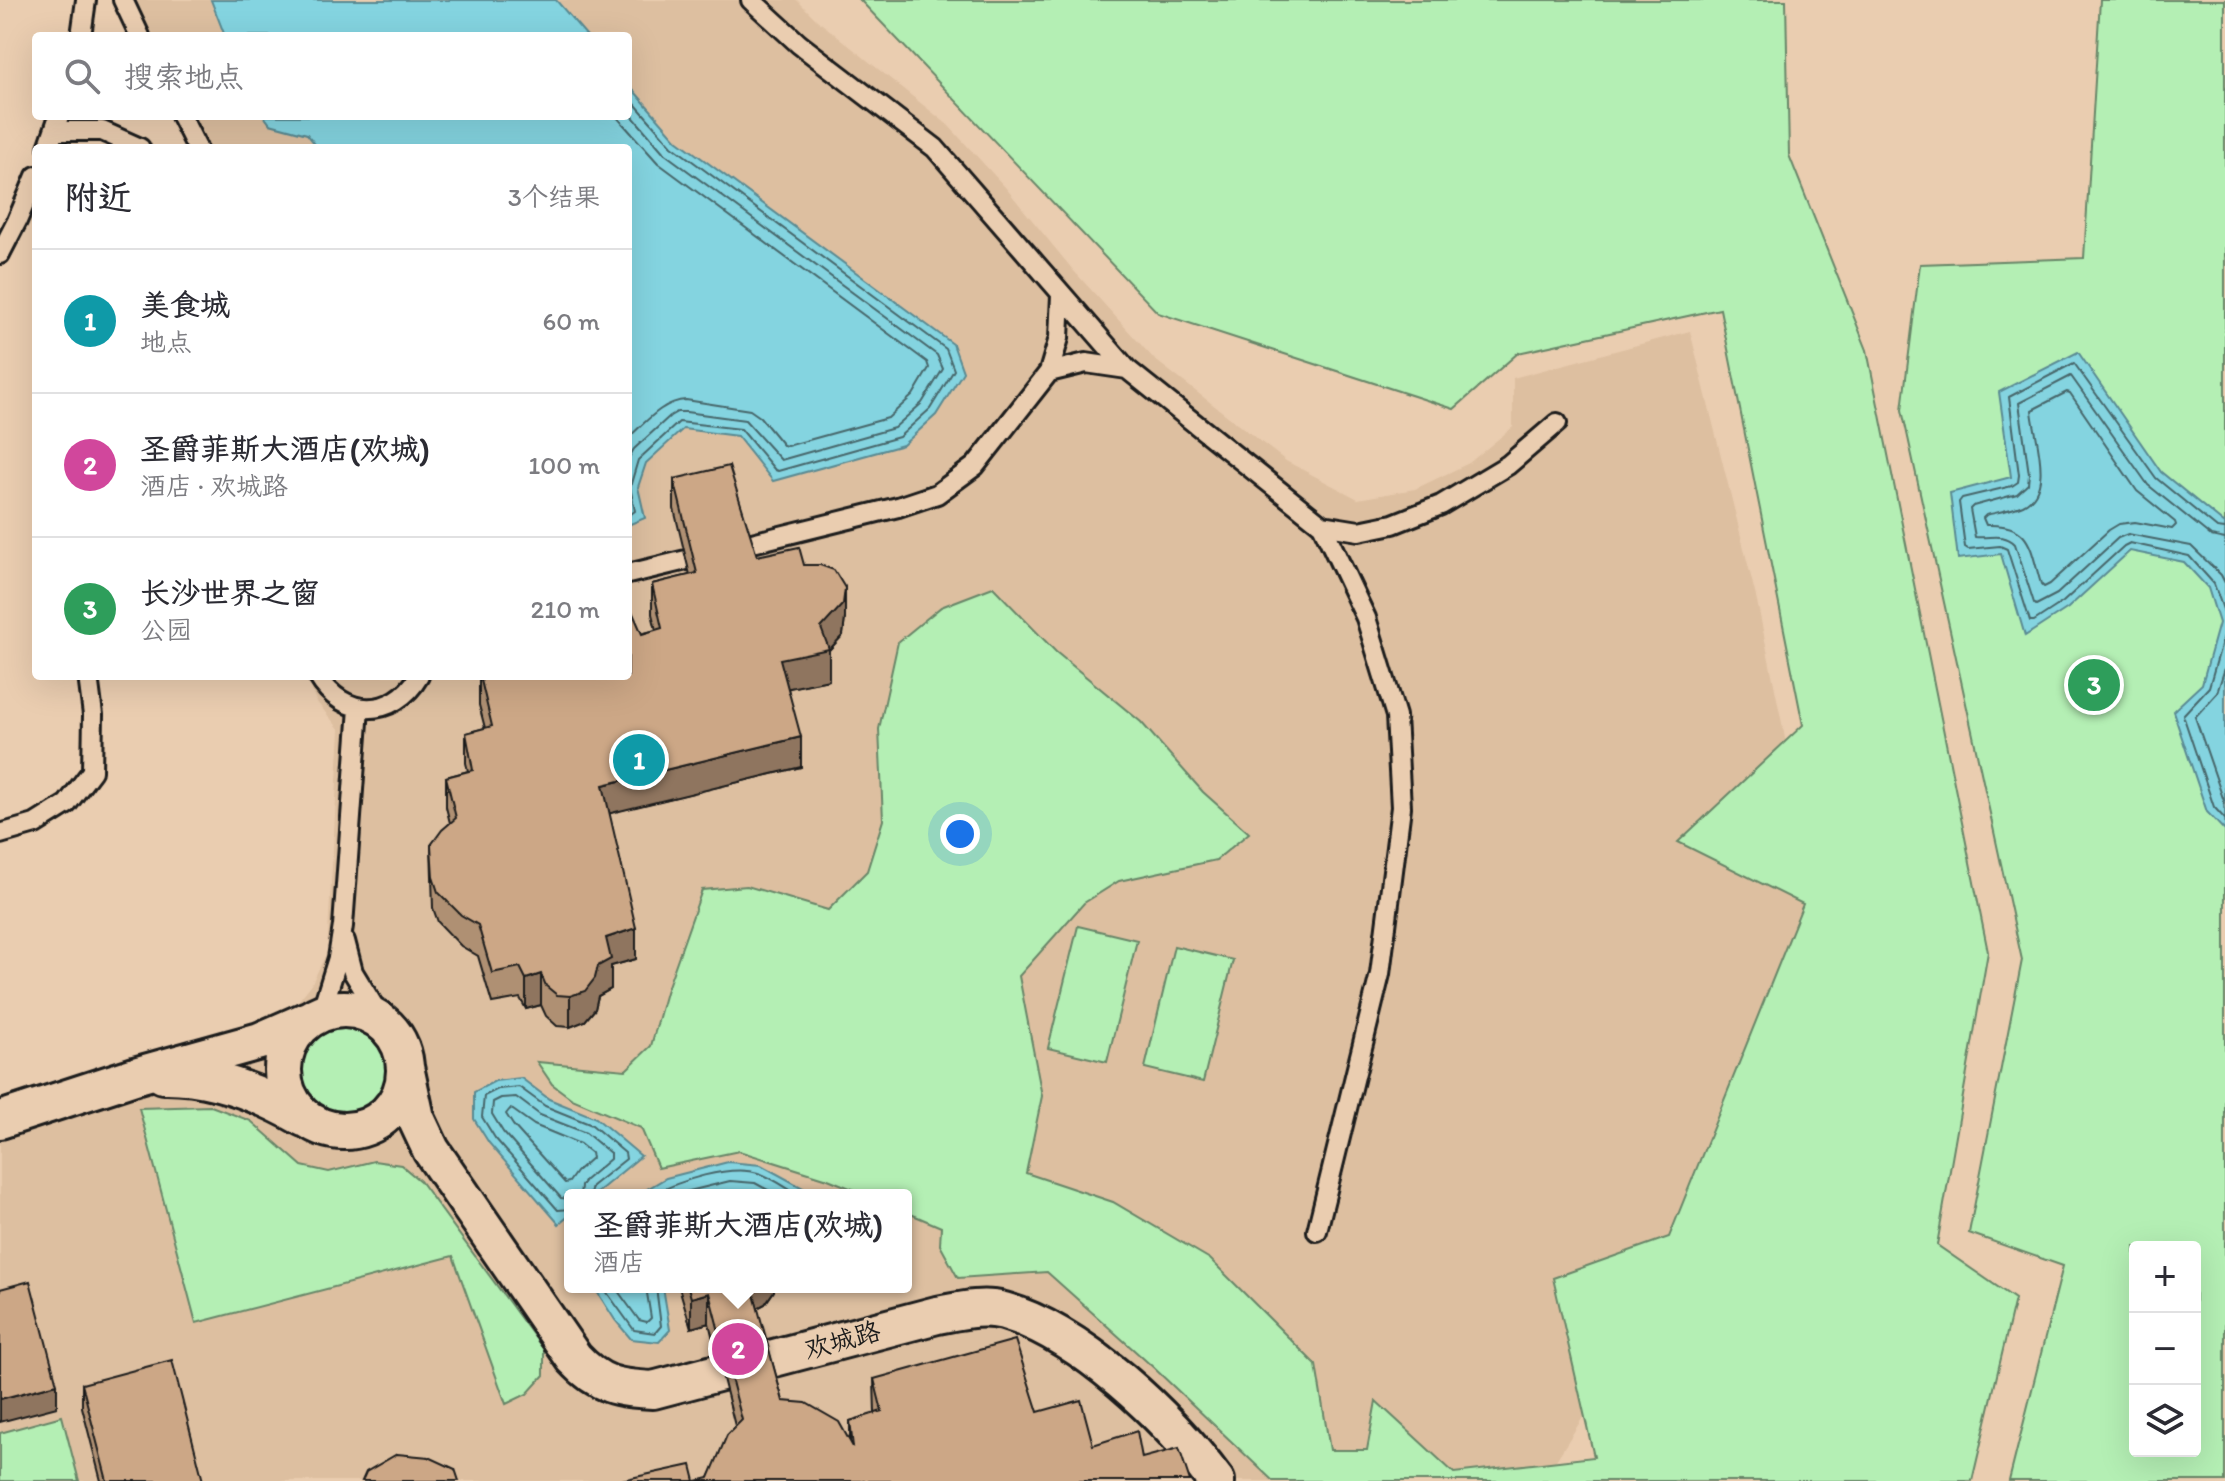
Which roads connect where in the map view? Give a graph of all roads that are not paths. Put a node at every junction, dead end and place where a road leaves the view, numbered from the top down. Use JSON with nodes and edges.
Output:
{"nodes":[{"id":1,"x":86,"y":0,"type":"edge"},
{"id":2,"x":123,"y":0,"type":"edge"},
{"id":3,"x":751,"y":0,"type":"edge"},
{"id":4,"x":82,"y":32,"type":"edge"},
{"id":5,"x":138,"y":32,"type":"edge"},
{"id":6,"x":183,"y":120,"type":"edge"},
{"id":7,"x":54,"y":132,"type":"edge"},
{"id":8,"x":131,"y":144,"type":"edge"},
{"id":9,"x":195,"y":144,"type":"edge"},
{"id":10,"x":32,"y":185,"type":"edge"},
{"id":11,"x":0,"y":254,"type":"edge"},
{"id":12,"x":1061,"y":295,"type":"junction"},
{"id":13,"x":1127,"y":369,"type":"junction"},
{"id":14,"x":1049,"y":372,"type":"junction"},
{"id":15,"x":1557,"y":423,"type":"dead end"},
{"id":16,"x":1322,"y":525,"type":"junction"},
{"id":17,"x":632,"y":573,"type":"edge"},
{"id":18,"x":89,"y":680,"type":"edge"},
{"id":19,"x":320,"y":680,"type":"edge"},
{"id":20,"x":416,"y":680,"type":"edge"},
{"id":21,"x":359,"y":708,"type":"junction"},
{"id":22,"x":0,"y":834,"type":"edge"},
{"id":23,"x":343,"y":926,"type":"junction"},
{"id":24,"x":309,"y":1019,"type":"junction"},
{"id":25,"x":384,"y":1023,"type":"junction"},
{"id":26,"x":405,"y":1067,"type":"junction"},
{"id":27,"x":138,"y":1075,"type":"junction"},
{"id":28,"x":0,"y":1120,"type":"edge"},
{"id":29,"x":334,"y":1128,"type":"junction"},
{"id":30,"x":431,"y":1150,"type":"junction"},
{"id":31,"x":1317,"y":1231,"type":"dead end"},
{"id":32,"x":1216,"y":1481,"type":"edge"}],
"edges":[{"from":1,"to":4,"type":"lane"},
{"from":2,"to":5,"type":"lane"},
{"from":3,"to":12,"type":"lane"},
{"from":6,"to":9,"type":"lane"},
{"from":7,"to":8,"type":"lane"},
{"from":10,"to":11,"type":"lane"},
{"from":12,"to":13,"type":"lane"},
{"from":12,"to":14,"type":"lane"},
{"from":13,"to":14,"type":"lane"},
{"from":13,"to":16,"type":"lane"},
{"from":14,"to":17,"type":"lane"},
{"from":15,"to":16,"type":"lane"},
{"from":16,"to":31,"type":"lane"},
{"from":18,"to":22,"type":"lane"},
{"from":19,"to":21,"type":"lane"},
{"from":20,"to":21,"type":"lane"},
{"from":21,"to":23,"type":"lane"},
{"from":23,"to":24,"type":"lane"},
{"from":23,"to":25,"type":"lane"},
{"from":24,"to":25,"type":"street"},
{"from":24,"to":27,"type":"street"},
{"from":24,"to":29,"type":"street"},
{"from":25,"to":26,"type":"street","name":"欢城路"},
{"from":26,"to":29,"type":"street"},
{"from":26,"to":30,"type":"street","name":"欢城路"},
{"from":27,"to":28,"type":"street"},
{"from":27,"to":29,"type":"street"},
{"from":29,"to":30,"type":"street"},
{"from":30,"to":32,"type":"street","name":"欢城路"}]}
